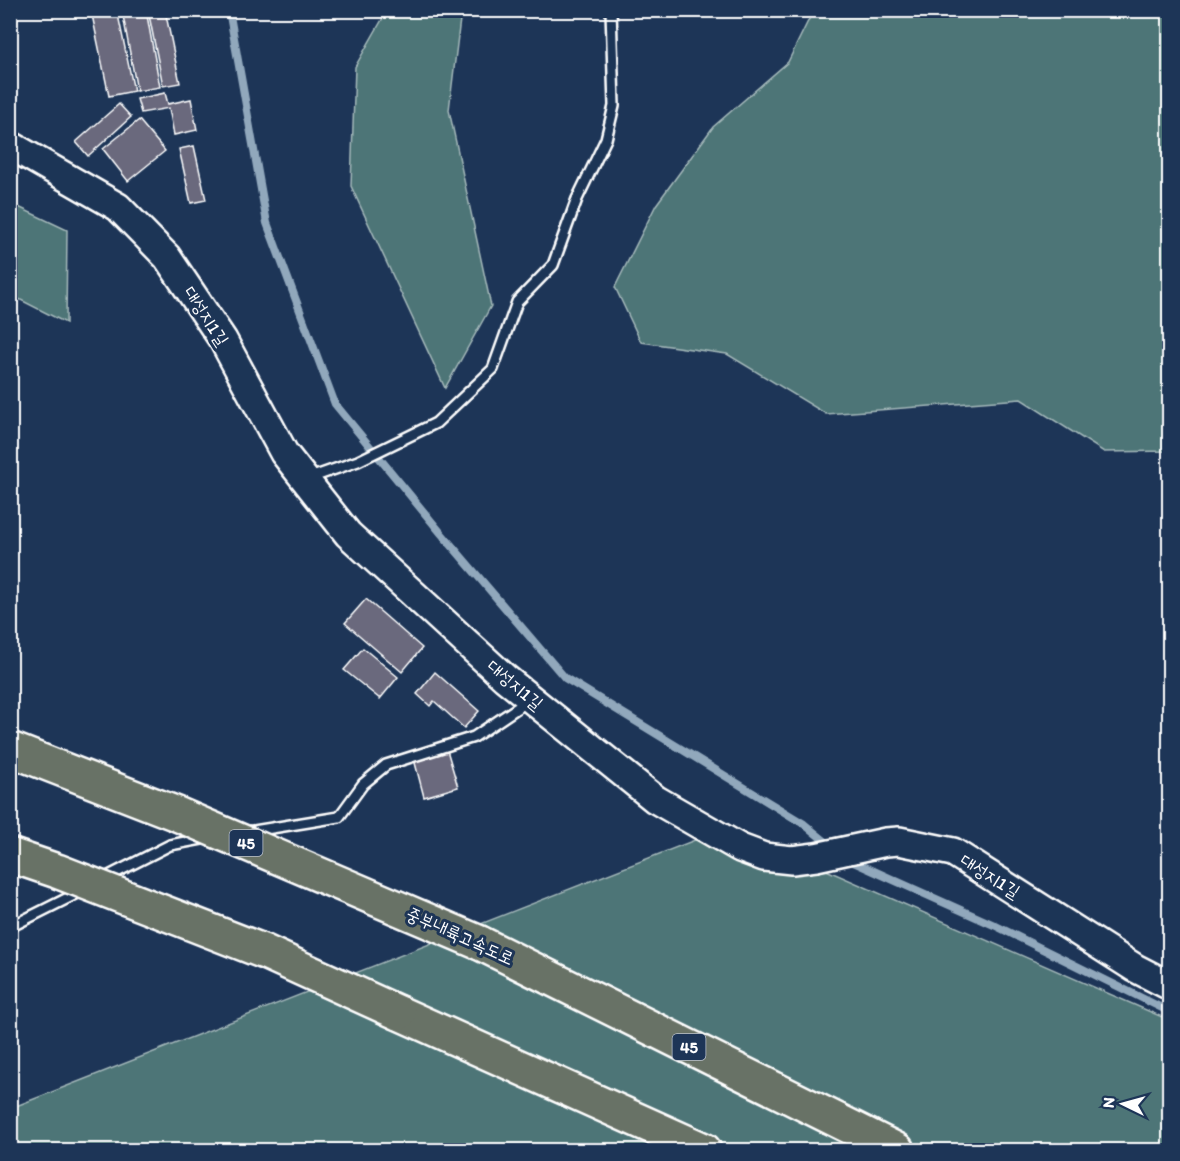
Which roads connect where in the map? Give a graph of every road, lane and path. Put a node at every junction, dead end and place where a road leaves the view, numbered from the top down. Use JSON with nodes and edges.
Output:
{"nodes":[{"id":1,"x":611,"y":10,"type":"edge"},
{"id":2,"x":10,"y":145,"type":"edge"},
{"id":3,"x":305,"y":479,"type":"junction"},
{"id":4,"x":531,"y":699,"type":"junction"},
{"id":5,"x":10,"y":749,"type":"edge"},
{"id":6,"x":10,"y":855,"type":"edge"},
{"id":7,"x":10,"y":927,"type":"edge"},
{"id":8,"x":1170,"y":986,"type":"edge"},
{"id":9,"x":704,"y":1150,"type":"edge"},
{"id":10,"x":897,"y":1150,"type":"edge"}],
"edges":[{"from":1,"to":3,"type":"lane"},
{"from":2,"to":3,"type":"main road","name":"대성지1길"},
{"from":3,"to":4,"type":"main road","name":"대성지1길"},
{"from":4,"to":7,"type":"lane"},
{"from":4,"to":8,"type":"main road","name":"대성지1길"},
{"from":5,"to":10,"type":"highway","name":"중부내륙고속도로","number":"45","bridge":true},
{"from":6,"to":9,"type":"highway","bridge":true}]}
